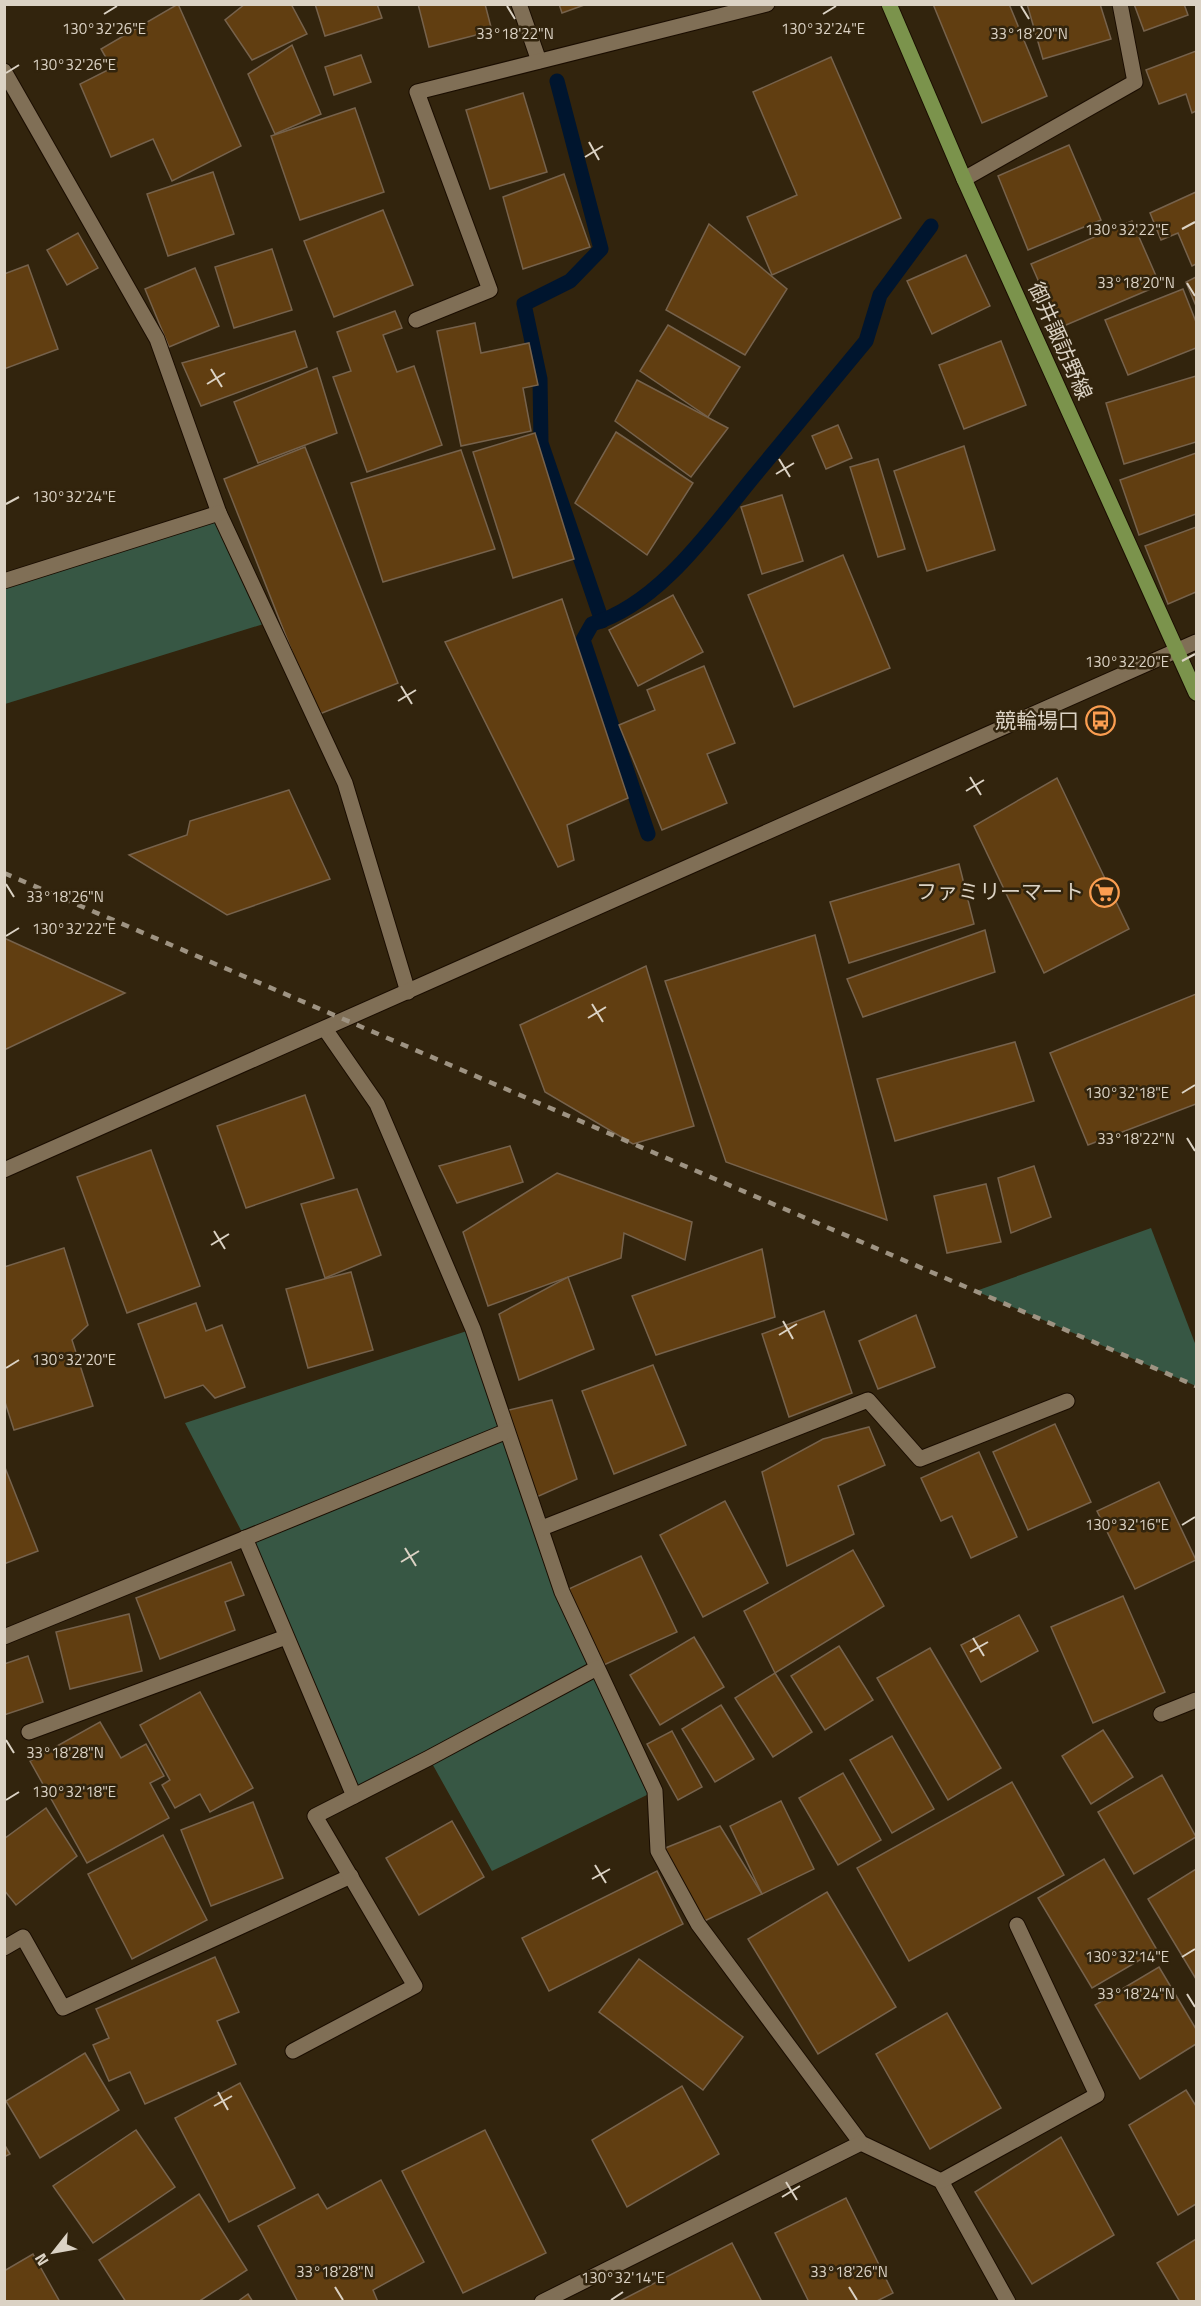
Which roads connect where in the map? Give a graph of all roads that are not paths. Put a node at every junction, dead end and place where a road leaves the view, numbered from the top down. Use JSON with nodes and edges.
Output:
{"nodes":[{"id":1,"x":519,"y":4,"type":"edge"},
{"id":2,"x":767,"y":4,"type":"edge"},
{"id":3,"x":889,"y":4,"type":"edge"},
{"id":4,"x":1120,"y":4,"type":"edge"},
{"id":5,"x":539,"y":61,"type":"junction"},
{"id":6,"x":4,"y":71,"type":"edge"},
{"id":7,"x":964,"y":179,"type":"junction"},
{"id":8,"x":416,"y":320,"type":"dead end"},
{"id":9,"x":219,"y":513,"type":"junction"},
{"id":10,"x":4,"y":582,"type":"edge"},
{"id":11,"x":1197,"y":642,"type":"edge"},
{"id":12,"x":1178,"y":650,"type":"junction"},
{"id":13,"x":1197,"y":693,"type":"edge"},
{"id":14,"x":408,"y":992,"type":"junction"},
{"id":15,"x":325,"y":1029,"type":"junction"},
{"id":16,"x":4,"y":1170,"type":"edge"},
{"id":17,"x":1067,"y":1401,"type":"dead end"},
{"id":18,"x":507,"y":1431,"type":"junction"},
{"id":19,"x":542,"y":1528,"type":"junction"},
{"id":20,"x":245,"y":1538,"type":"junction"},
{"id":21,"x":4,"y":1637,"type":"edge"},
{"id":22,"x":286,"y":1637,"type":"junction"},
{"id":23,"x":597,"y":1668,"type":"junction"},
{"id":24,"x":1197,"y":1700,"type":"edge"},
{"id":25,"x":1161,"y":1714,"type":"dead end"},
{"id":26,"x":29,"y":1732,"type":"dead end"},
{"id":27,"x":354,"y":1796,"type":"junction"},
{"id":28,"x":351,"y":1876,"type":"junction"},
{"id":29,"x":1017,"y":1925,"type":"dead end"},
{"id":30,"x":4,"y":1948,"type":"edge"},
{"id":31,"x":292,"y":2051,"type":"dead end"},
{"id":32,"x":861,"y":2143,"type":"junction"},
{"id":33,"x":941,"y":2181,"type":"junction"},
{"id":34,"x":542,"y":2301,"type":"edge"},
{"id":35,"x":1008,"y":2301,"type":"edge"}],
"edges":[{"from":1,"to":5,"type":"street"},
{"from":2,"to":5,"type":"street"},
{"from":3,"to":7,"type":"main road","name":"御井諏訪野線"},
{"from":4,"to":7,"type":"street"},
{"from":5,"to":8,"type":"street"},
{"from":6,"to":9,"type":"street"},
{"from":7,"to":12,"type":"main road","name":"御井諏訪野線"},
{"from":9,"to":10,"type":"street"},
{"from":9,"to":14,"type":"street"},
{"from":11,"to":12,"type":"street"},
{"from":12,"to":13,"type":"main road","name":"御井諏訪野線"},
{"from":12,"to":14,"type":"street"},
{"from":14,"to":15,"type":"street"},
{"from":15,"to":16,"type":"street"},
{"from":15,"to":18,"type":"street"},
{"from":17,"to":19,"type":"street"},
{"from":18,"to":19,"type":"street"},
{"from":18,"to":20,"type":"street"},
{"from":19,"to":23,"type":"street"},
{"from":20,"to":21,"type":"street"},
{"from":20,"to":22,"type":"street"},
{"from":22,"to":26,"type":"street"},
{"from":22,"to":27,"type":"street"},
{"from":23,"to":27,"type":"street"},
{"from":23,"to":32,"type":"street"},
{"from":24,"to":25,"type":"street"},
{"from":27,"to":28,"type":"street"},
{"from":28,"to":30,"type":"street"},
{"from":28,"to":31,"type":"street"},
{"from":29,"to":33,"type":"street"},
{"from":32,"to":33,"type":"street"},
{"from":32,"to":34,"type":"street"},
{"from":33,"to":35,"type":"street"}]}
